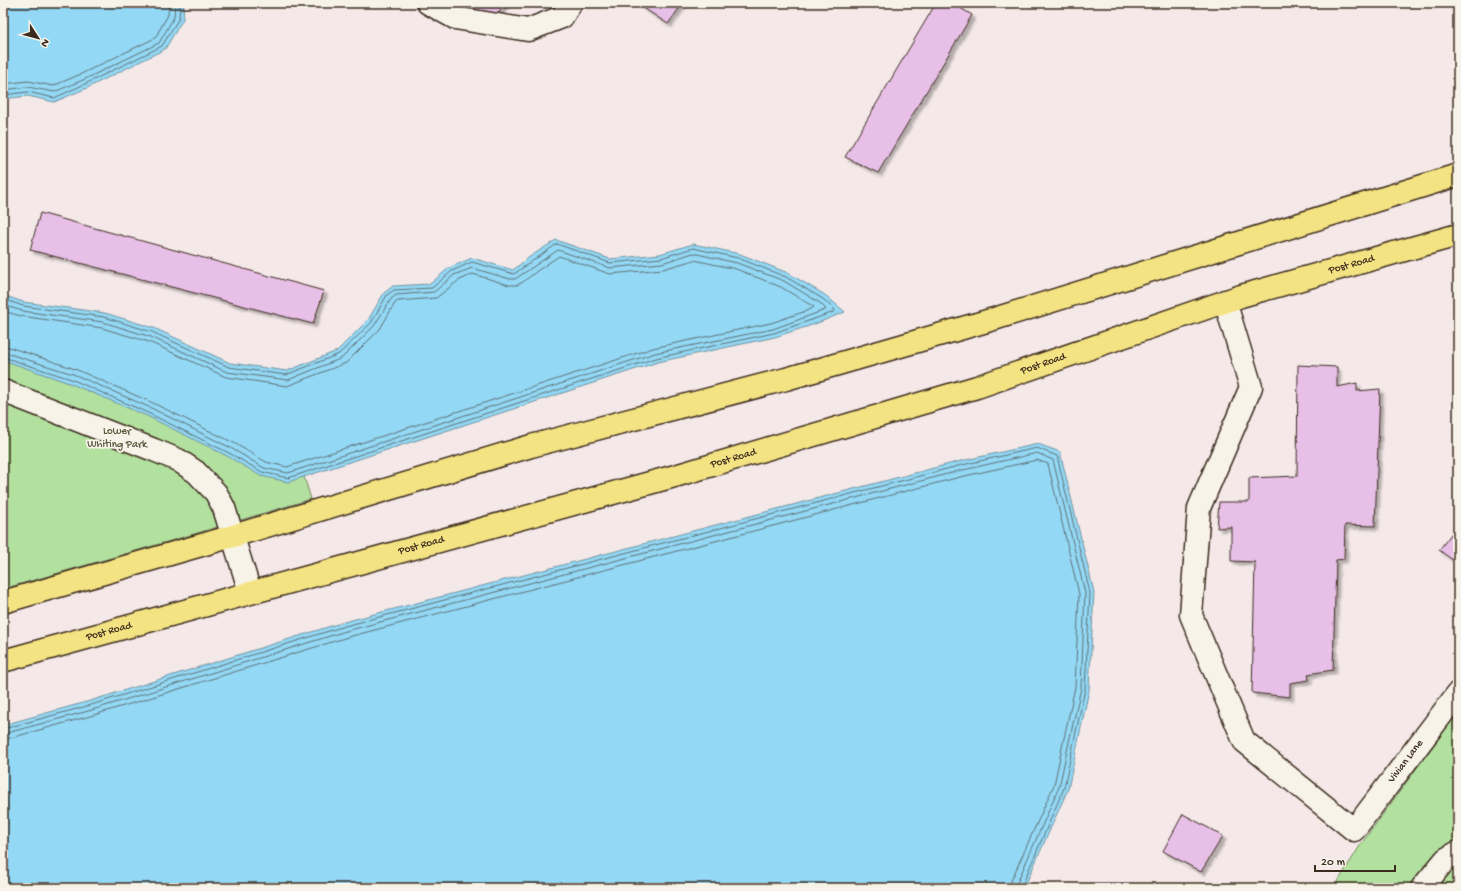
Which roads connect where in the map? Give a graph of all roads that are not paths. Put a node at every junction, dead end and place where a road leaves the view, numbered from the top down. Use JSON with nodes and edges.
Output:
{"nodes":[{"id":1,"x":428,"y":3,"type":"edge"},
{"id":2,"x":571,"y":3,"type":"edge"},
{"id":3,"x":1458,"y":175,"type":"edge"},
{"id":4,"x":1458,"y":235,"type":"edge"},
{"id":5,"x":1226,"y":301,"type":"junction"},
{"id":6,"x":3,"y":391,"type":"edge"},
{"id":7,"x":233,"y":536,"type":"junction"},
{"id":8,"x":250,"y":592,"type":"junction"},
{"id":9,"x":3,"y":602,"type":"edge"},
{"id":10,"x":3,"y":661,"type":"edge"},
{"id":11,"x":1458,"y":693,"type":"edge"},
{"id":12,"x":1458,"y":852,"type":"edge"},
{"id":13,"x":1422,"y":888,"type":"edge"}],
"edges":[{"from":1,"to":2,"type":"street"},
{"from":3,"to":7,"type":"main road"},
{"from":4,"to":5,"type":"main road","name":"Post Road"},
{"from":5,"to":8,"type":"main road","name":"Post Road"},
{"from":5,"to":11,"type":"street","name":"Vivian Lane"},
{"from":6,"to":7,"type":"street"},
{"from":7,"to":8,"type":"street"},
{"from":7,"to":9,"type":"main road"},
{"from":8,"to":10,"type":"main road","name":"Post Road"},
{"from":12,"to":13,"type":"street"}]}
